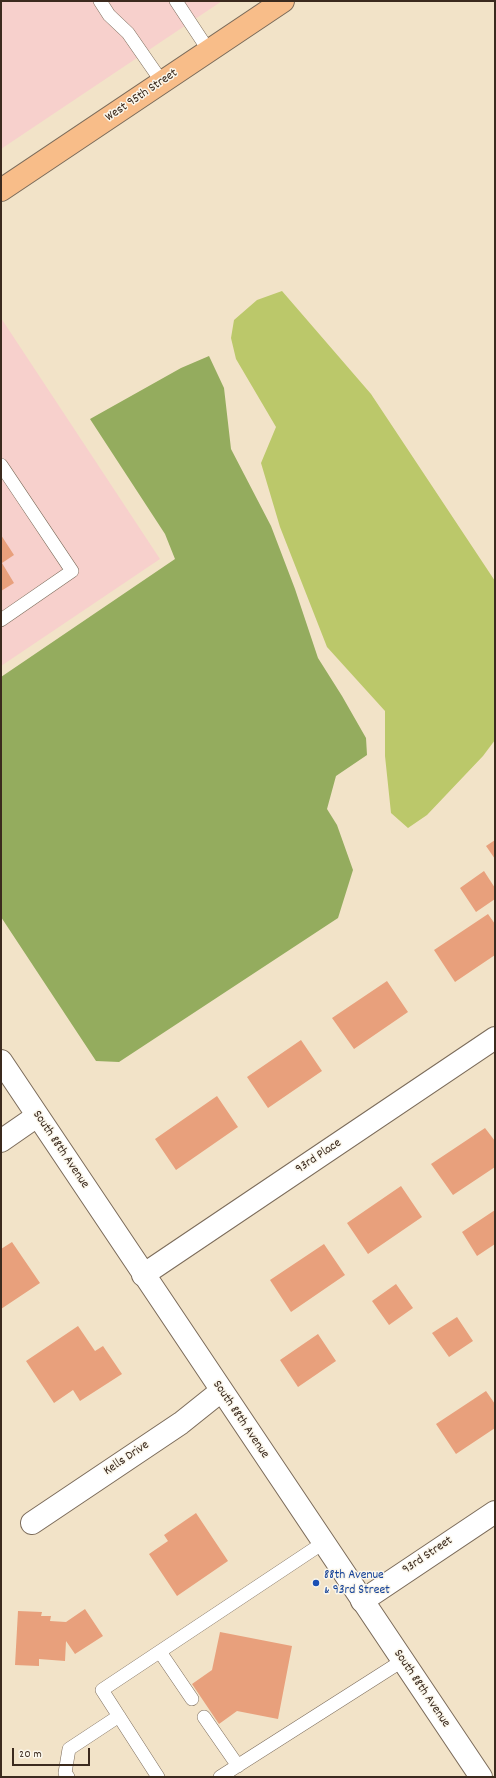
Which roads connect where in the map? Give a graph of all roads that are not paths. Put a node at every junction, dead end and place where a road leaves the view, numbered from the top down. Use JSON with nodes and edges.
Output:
{"nodes":[{"id":1,"x":100,"y":1,"type":"edge"},
{"id":2,"x":176,"y":1,"type":"edge"},
{"id":3,"x":280,"y":2,"type":"edge"},
{"id":4,"x":209,"y":51,"type":"junction"},
{"id":5,"x":162,"y":82,"type":"junction"},
{"id":6,"x":1,"y":190,"type":"edge"},
{"id":7,"x":1,"y":465,"type":"edge"},
{"id":8,"x":1,"y":620,"type":"edge"},
{"id":9,"x":495,"y":1038,"type":"edge"},
{"id":10,"x":1,"y":1061,"type":"edge"},
{"id":11,"x":37,"y":1116,"type":"junction"},
{"id":12,"x":1,"y":1141,"type":"edge"},
{"id":13,"x":143,"y":1275,"type":"junction"},
{"id":14,"x":221,"y":1391,"type":"junction"},
{"id":15,"x":495,"y":1512,"type":"edge"},
{"id":16,"x":32,"y":1523,"type":"dead end"},
{"id":17,"x":323,"y":1543,"type":"junction"},
{"id":18,"x":362,"y":1601,"type":"junction"},
{"id":19,"x":160,"y":1652,"type":"junction"},
{"id":20,"x":402,"y":1661,"type":"junction"},
{"id":21,"x":192,"y":1699,"type":"dead end"},
{"id":22,"x":119,"y":1716,"type":"junction"},
{"id":23,"x":204,"y":1717,"type":"dead end"},
{"id":24,"x":238,"y":1766,"type":"junction"},
{"id":25,"x":68,"y":1777,"type":"edge"},
{"id":26,"x":158,"y":1777,"type":"edge"},
{"id":27,"x":220,"y":1777,"type":"edge"},
{"id":28,"x":481,"y":1777,"type":"edge"}],
"edges":[{"from":1,"to":5,"type":"lane"},
{"from":2,"to":4,"type":"lane"},
{"from":3,"to":4,"type":"main road","name":"West 95th Street"},
{"from":4,"to":5,"type":"main road","name":"West 95th Street"},
{"from":5,"to":6,"type":"main road","name":"West 95th Street"},
{"from":7,"to":8,"type":"lane"},
{"from":9,"to":13,"type":"street","name":"93rd Place"},
{"from":10,"to":11,"type":"street","name":"South 88th Avenue"},
{"from":11,"to":12,"type":"street"},
{"from":11,"to":13,"type":"street","name":"South 88th Avenue"},
{"from":13,"to":14,"type":"street","name":"South 88th Avenue"},
{"from":14,"to":16,"type":"street","name":"Kells Drive"},
{"from":14,"to":17,"type":"street","name":"South 88th Avenue"},
{"from":15,"to":18,"type":"street","name":"93rd Street"},
{"from":17,"to":18,"type":"street","name":"South 88th Avenue"},
{"from":17,"to":19,"type":"lane"},
{"from":18,"to":20,"type":"street","name":"South 88th Avenue"},
{"from":19,"to":21,"type":"lane"},
{"from":19,"to":22,"type":"lane"},
{"from":20,"to":24,"type":"lane"},
{"from":20,"to":28,"type":"street","name":"South 88th Avenue"},
{"from":22,"to":25,"type":"lane"},
{"from":22,"to":26,"type":"lane"},
{"from":23,"to":24,"type":"lane"},
{"from":24,"to":27,"type":"lane"}]}
